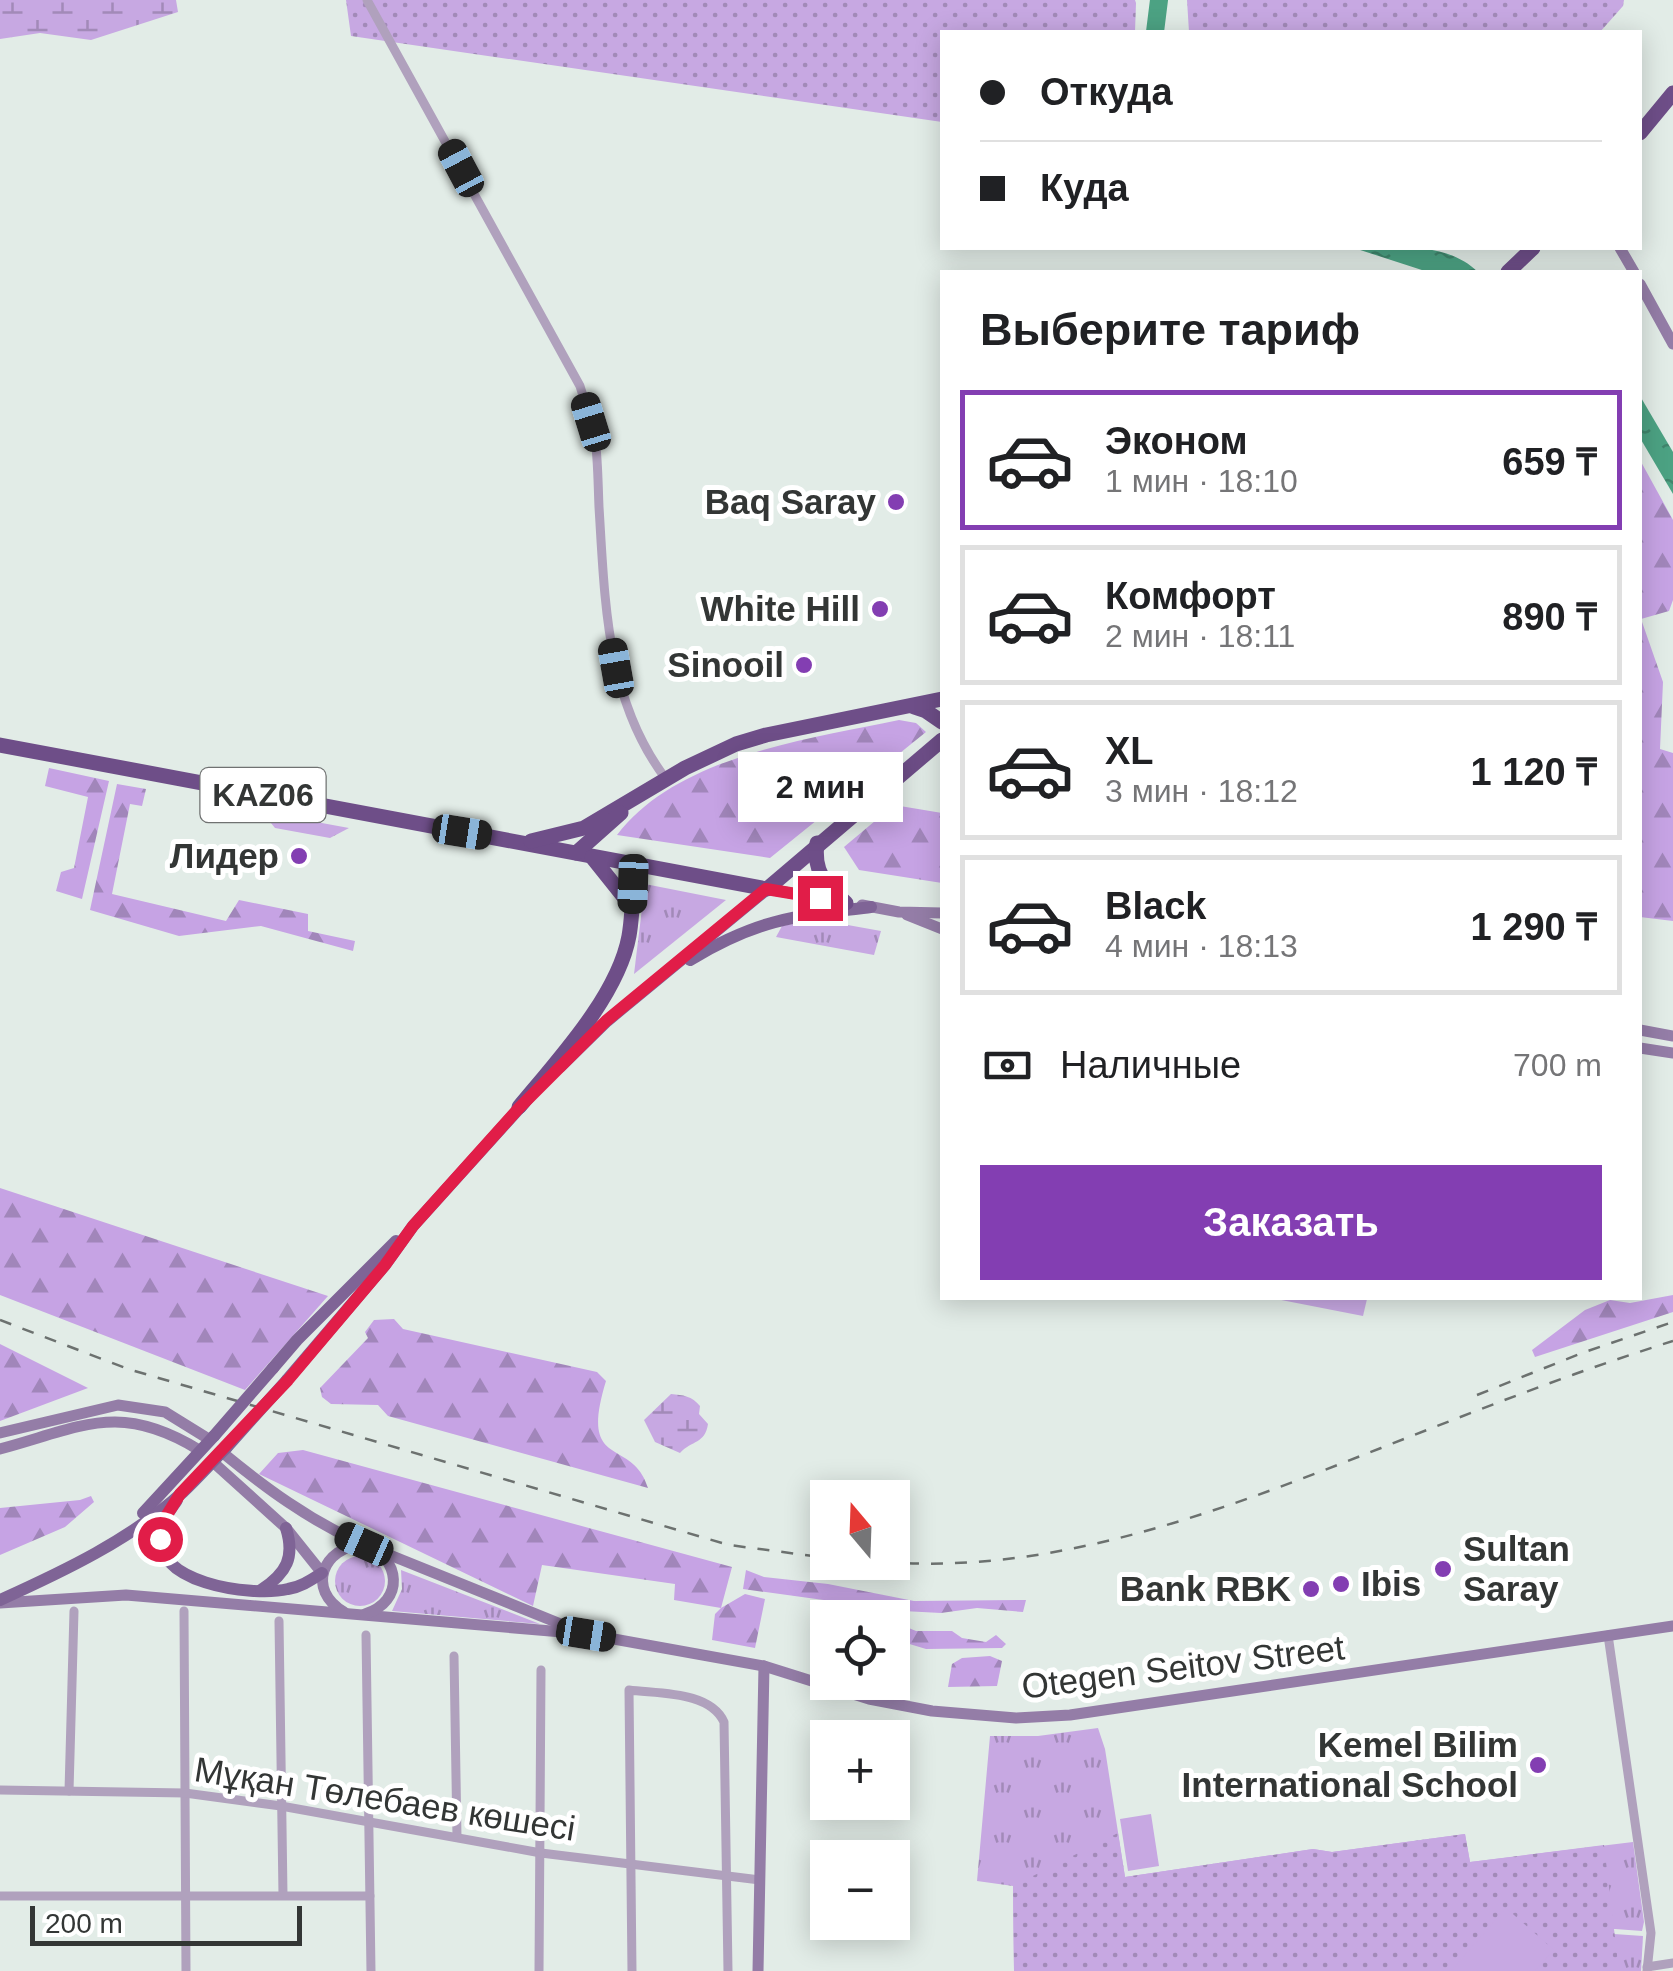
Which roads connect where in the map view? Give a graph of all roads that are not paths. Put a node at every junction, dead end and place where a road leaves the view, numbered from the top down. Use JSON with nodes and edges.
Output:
{"nodes":[{"id":1,"x":368,"y":0,"type":"edge"},
{"id":2,"x":1673,"y":93,"type":"edge"},
{"id":3,"x":1642,"y":131,"type":"edge"},
{"id":4,"x":1531,"y":250,"type":"edge"},
{"id":5,"x":1510,"y":270,"type":"edge"},
{"id":6,"x":1642,"y":288,"type":"edge"},
{"id":7,"x":1673,"y":344,"type":"edge"},
{"id":8,"x":940,"y":700,"type":"edge"},
{"id":9,"x":914,"y":707,"type":"junction"},
{"id":10,"x":940,"y":721,"type":"edge"},
{"id":11,"x":940,"y":742,"type":"edge"},
{"id":12,"x":0,"y":745,"type":"edge"},
{"id":13,"x":666,"y":779,"type":"junction"},
{"id":14,"x":636,"y":798,"type":"junction"},
{"id":15,"x":527,"y":842,"type":"junction"},
{"id":16,"x":817,"y":842,"type":"junction"},
{"id":17,"x":584,"y":855,"type":"junction"},
{"id":18,"x":634,"y":865,"type":"junction"},
{"id":19,"x":766,"y":889,"type":"junction"},
{"id":20,"x":846,"y":902,"type":"junction"},
{"id":21,"x":872,"y":907,"type":"junction"},
{"id":22,"x":632,"y":908,"type":"junction"},
{"id":23,"x":899,"y":912,"type":"junction"},
{"id":24,"x":940,"y":913,"type":"edge"},
{"id":25,"x":940,"y":928,"type":"edge"},
{"id":26,"x":649,"y":985,"type":"junction"},
{"id":27,"x":1642,"y":1030,"type":"edge"},
{"id":28,"x":1673,"y":1036,"type":"edge"},
{"id":29,"x":1642,"y":1048,"type":"edge"},
{"id":30,"x":1673,"y":1053,"type":"edge"},
{"id":31,"x":519,"y":1108,"type":"junction"},
{"id":32,"x":413,"y":1226,"type":"junction"},
{"id":33,"x":0,"y":1433,"type":"edge"},
{"id":34,"x":210,"y":1437,"type":"junction"},
{"id":35,"x":0,"y":1449,"type":"edge"},
{"id":36,"x":198,"y":1450,"type":"dead end"},
{"id":37,"x":225,"y":1450,"type":"junction"},
{"id":38,"x":214,"y":1463,"type":"dead end"},
{"id":39,"x":180,"y":1494,"type":"junction"},
{"id":40,"x":286,"y":1528,"type":"junction"},
{"id":41,"x":107,"y":1544,"type":"junction"},
{"id":42,"x":369,"y":1546,"type":"junction"},
{"id":43,"x":322,"y":1573,"type":"junction"},
{"id":44,"x":262,"y":1590,"type":"junction"},
{"id":45,"x":0,"y":1602,"type":"edge"},
{"id":46,"x":74,"y":1611,"type":"dead end"},
{"id":47,"x":184,"y":1611,"type":"dead end"},
{"id":48,"x":353,"y":1615,"type":"junction"},
{"id":49,"x":279,"y":1621,"type":"dead end"},
{"id":50,"x":1673,"y":1626,"type":"edge"},
{"id":51,"x":586,"y":1634,"type":"junction"},
{"id":52,"x":366,"y":1635,"type":"dead end"},
{"id":53,"x":1608,"y":1635,"type":"junction"},
{"id":54,"x":454,"y":1656,"type":"dead end"},
{"id":55,"x":764,"y":1666,"type":"junction"},
{"id":56,"x":541,"y":1670,"type":"dead end"},
{"id":57,"x":0,"y":1790,"type":"edge"},
{"id":58,"x":69,"y":1791,"type":"junction"},
{"id":59,"x":185,"y":1793,"type":"junction"},
{"id":60,"x":282,"y":1806,"type":"junction"},
{"id":61,"x":370,"y":1822,"type":"junction"},
{"id":62,"x":456,"y":1837,"type":"junction"},
{"id":63,"x":541,"y":1853,"type":"junction"},
{"id":64,"x":632,"y":1866,"type":"junction"},
{"id":65,"x":726,"y":1878,"type":"junction"},
{"id":66,"x":760,"y":1880,"type":"junction"},
{"id":67,"x":283,"y":1895,"type":"junction"},
{"id":68,"x":0,"y":1896,"type":"edge"},
{"id":69,"x":186,"y":1896,"type":"junction"},
{"id":70,"x":370,"y":1896,"type":"junction"},
{"id":71,"x":1673,"y":1964,"type":"edge"},
{"id":72,"x":1647,"y":1969,"type":"edge"},
{"id":73,"x":186,"y":1971,"type":"edge"},
{"id":74,"x":371,"y":1971,"type":"edge"},
{"id":75,"x":538,"y":1971,"type":"edge"},
{"id":76,"x":632,"y":1971,"type":"edge"},
{"id":77,"x":728,"y":1971,"type":"edge"},
{"id":78,"x":758,"y":1971,"type":"edge"}],
"edges":[{"from":1,"to":13,"type":"street"},
{"from":2,"to":3,"type":"highway"},
{"from":4,"to":5,"type":"highway"},
{"from":6,"to":7,"type":"main road"},
{"from":8,"to":9,"type":"highway"},
{"from":9,"to":10,"type":"highway"},
{"from":9,"to":13,"type":"highway"},
{"from":11,"to":16,"type":"highway"},
{"from":12,"to":15,"type":"highway","number":"KАZ06"},
{"from":13,"to":14,"type":"highway"},
{"from":14,"to":15,"type":"highway"},
{"from":14,"to":17,"type":"highway"},
{"from":15,"to":17,"type":"highway","number":"KАZ06"},
{"from":16,"to":19,"type":"highway"},
{"from":16,"to":20,"type":"highway"},
{"from":17,"to":18,"type":"highway","number":"KАZ06"},
{"from":17,"to":22,"type":"highway"},
{"from":18,"to":19,"type":"highway","number":"KАZ06"},
{"from":18,"to":22,"type":"highway"},
{"from":19,"to":20,"type":"main road"},
{"from":19,"to":26,"type":"main road"},
{"from":20,"to":21,"type":"main road"},
{"from":21,"to":23,"type":"main road"},
{"from":21,"to":26,"type":"main road"},
{"from":22,"to":31,"type":"highway"},
{"from":23,"to":24,"type":"main road"},
{"from":23,"to":25,"type":"main road"},
{"from":26,"to":31,"type":"main road"},
{"from":27,"to":28,"type":"main road"},
{"from":29,"to":30,"type":"main road"},
{"from":31,"to":32,"type":"main road"},
{"from":32,"to":34,"type":"main road","bridge":true},
{"from":32,"to":37,"type":"main road","bridge":true},
{"from":33,"to":34,"type":"main road"},
{"from":34,"to":41,"type":"main road"},
{"from":35,"to":36,"type":"main road"},
{"from":37,"to":39,"type":"main road"},
{"from":37,"to":42,"type":"main road"},
{"from":38,"to":40,"type":"main road"},
{"from":39,"to":41,"type":"main road"},
{"from":39,"to":44,"type":"main road"},
{"from":40,"to":43,"type":"main road"},
{"from":40,"to":44,"type":"main road"},
{"from":41,"to":45,"type":"main road"},
{"from":42,"to":43,"type":"main road"},
{"from":42,"to":48,"type":"main road"},
{"from":42,"to":51,"type":"main road"},
{"from":43,"to":44,"type":"main road"},
{"from":43,"to":48,"type":"main road"},
{"from":45,"to":48,"type":"main road"},
{"from":46,"to":58,"type":"street"},
{"from":47,"to":59,"type":"street"},
{"from":48,"to":51,"type":"main road"},
{"from":49,"to":60,"type":"street"},
{"from":50,"to":53,"type":"main road","name":"Otegen Seitov Street"},
{"from":51,"to":55,"type":"main road","name":"Otegen Seitov Street"},
{"from":52,"to":61,"type":"street"},
{"from":53,"to":55,"type":"main road","name":"Otegen Seitov Street"},
{"from":53,"to":72,"type":"street"},
{"from":54,"to":62,"type":"street"},
{"from":55,"to":66,"type":"main road"},
{"from":56,"to":63,"type":"street"},
{"from":57,"to":58,"type":"street","name":"Мұқан Төлебаев көшесі"},
{"from":58,"to":59,"type":"street","name":"Мұқан Төлебаев көшесі"},
{"from":59,"to":60,"type":"street","name":"Мұқан Төлебаев көшесі"},
{"from":59,"to":69,"type":"street"},
{"from":60,"to":61,"type":"street","name":"Мұқан Төлебаев көшесі"},
{"from":60,"to":67,"type":"street"},
{"from":61,"to":62,"type":"street","name":"Мұқан Төлебаев көшесі"},
{"from":61,"to":70,"type":"street"},
{"from":62,"to":63,"type":"street","name":"Мұқан Төлебаев көшесі"},
{"from":63,"to":64,"type":"street","name":"Мұқан Төлебаев көшесі"},
{"from":63,"to":75,"type":"street"},
{"from":64,"to":65,"type":"street","name":"Мұқан Төлебаев көшесі"},
{"from":64,"to":65,"type":"street"},
{"from":64,"to":76,"type":"street"},
{"from":65,"to":66,"type":"street","name":"Мұқан Төлебаев көшесі"},
{"from":65,"to":77,"type":"street"},
{"from":66,"to":78,"type":"main road"},
{"from":67,"to":69,"type":"street"},
{"from":67,"to":70,"type":"street"},
{"from":68,"to":69,"type":"street"},
{"from":69,"to":73,"type":"street"},
{"from":70,"to":74,"type":"street"},
{"from":71,"to":72,"type":"street"}]}
